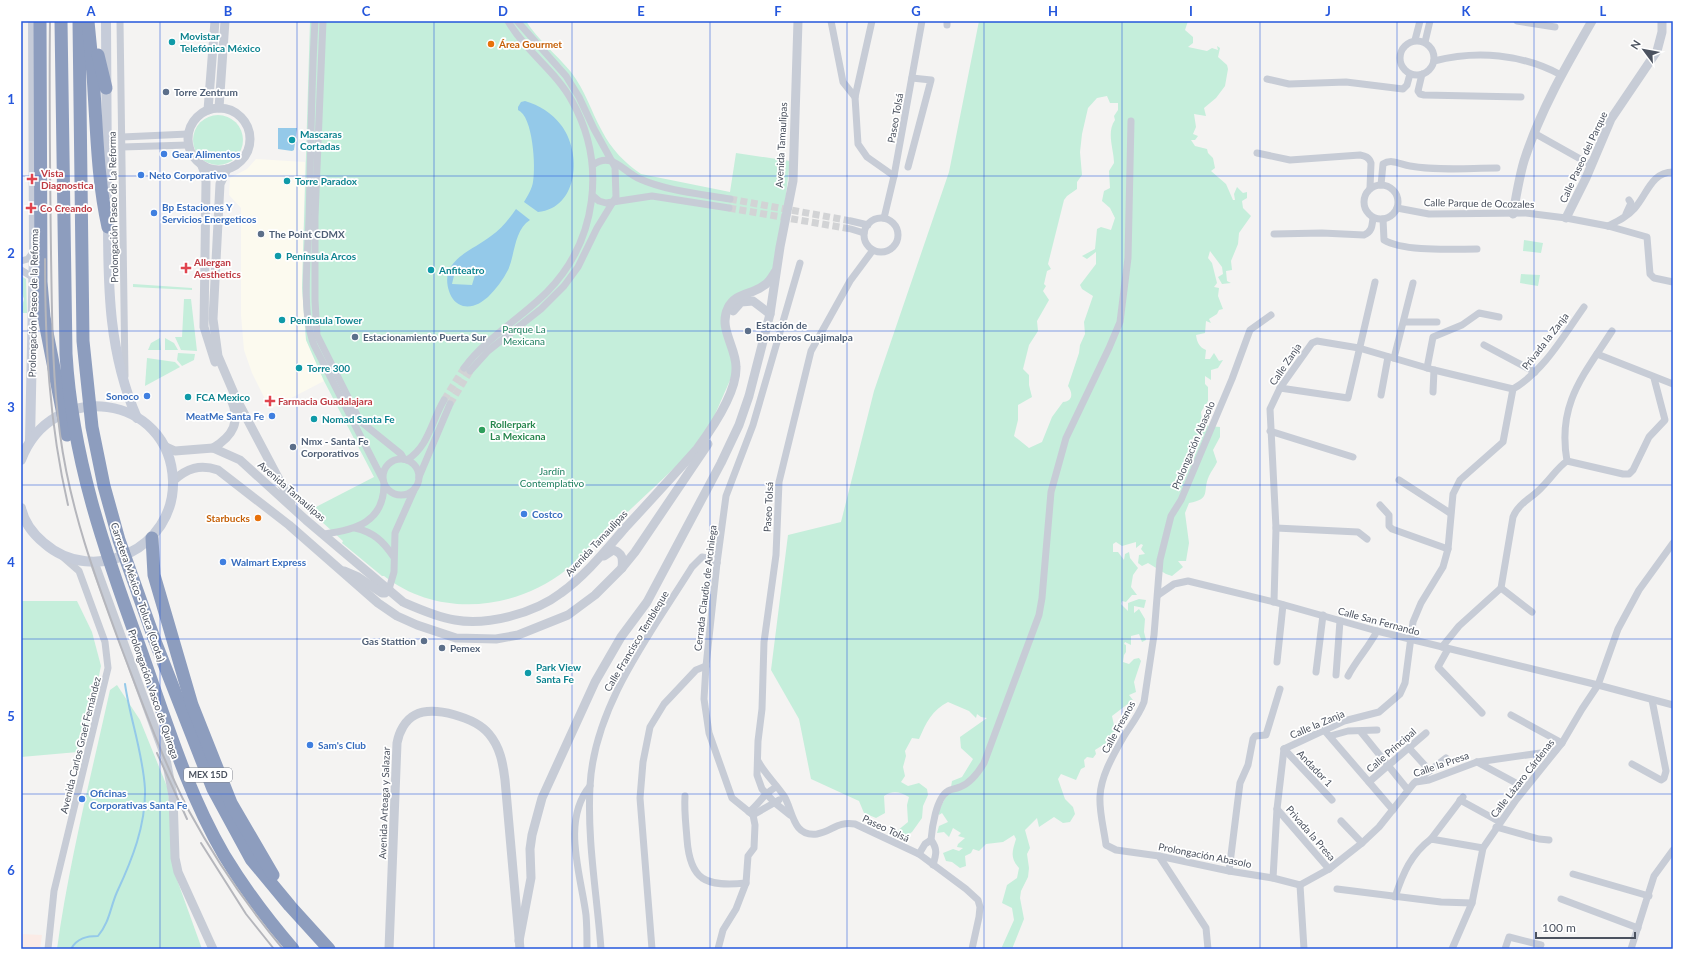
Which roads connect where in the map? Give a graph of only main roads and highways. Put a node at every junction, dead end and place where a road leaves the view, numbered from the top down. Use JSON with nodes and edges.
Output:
{"nodes":[{"id":1,"x":33,"y":21,"type":"edge"},
{"id":2,"x":40,"y":21,"type":"edge"},
{"id":3,"x":61,"y":21,"type":"edge"},
{"id":4,"x":79,"y":21,"type":"edge"},
{"id":5,"x":88,"y":21,"type":"edge"},
{"id":6,"x":95,"y":21,"type":"edge"},
{"id":7,"x":106,"y":21,"type":"edge"},
{"id":8,"x":106,"y":88,"type":"junction"},
{"id":9,"x":108,"y":227,"type":"junction"},
{"id":10,"x":137,"y":418,"type":"junction"},
{"id":11,"x":70,"y":432,"type":"junction"},
{"id":12,"x":30,"y":441,"type":"junction"},
{"id":13,"x":21,"y":460,"type":"edge"},
{"id":14,"x":21,"y":508,"type":"edge"},
{"id":15,"x":152,"y":538,"type":"junction"},
{"id":16,"x":290,"y":906,"type":"junction"},
{"id":17,"x":293,"y":949,"type":"edge"},
{"id":18,"x":329,"y":949,"type":"edge"}],
"edges":[{"from":1,"to":12,"type":"main road","name":"Prolongación Paseo de la Reforma"},
{"from":2,"to":11,"type":"highway"},
{"from":3,"to":11,"type":"highway","name":"Carretera México - Toluca (Cuota)","number":"MEX 15D"},
{"from":4,"to":16,"type":"highway","name":"Carretera México - Toluca (Cuota)","number":"MEX 15D"},
{"from":5,"to":9,"type":"highway"},
{"from":6,"to":8,"type":"highway"},
{"from":7,"to":8,"type":"main road","name":"Prolongación Paseo de la Reforma"},
{"from":8,"to":9,"type":"main road","name":"Prolongación Paseo de la Reforma"},
{"from":9,"to":10,"type":"main road","name":"Prolongación Paseo de la Reforma"},
{"from":10,"to":12,"type":"main road"},
{"from":10,"to":15,"type":"main road"},
{"from":11,"to":17,"type":"highway","name":"Carretera México - Toluca (Cuota)","number":"MEX 15D"},
{"from":12,"to":13,"type":"main road"},
{"from":14,"to":15,"type":"main road"},
{"from":15,"to":16,"type":"highway"},
{"from":16,"to":18,"type":"highway","name":"Carretera México - Toluca (Cuota)","number":"MEX 15D"}]}
